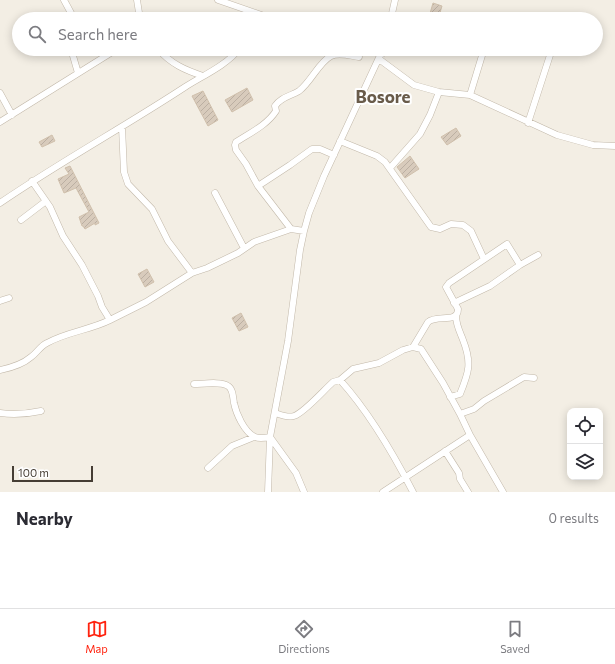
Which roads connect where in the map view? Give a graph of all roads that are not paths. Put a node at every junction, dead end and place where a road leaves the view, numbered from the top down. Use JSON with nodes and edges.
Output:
{"nodes":[{"id":1,"x":64,"y":0,"type":"edge"},
{"id":2,"x":137,"y":0,"type":"edge"},
{"id":3,"x":220,"y":0,"type":"edge"},
{"id":4,"x":394,"y":0,"type":"edge"},
{"id":5,"x":70,"y":12,"type":"edge"},
{"id":6,"x":139,"y":12,"type":"edge"},
{"id":7,"x":252,"y":12,"type":"edge"},
{"id":8,"x":392,"y":12,"type":"edge"},
{"id":9,"x":73,"y":56,"type":"edge"},
{"id":10,"x":105,"y":56,"type":"edge"},
{"id":11,"x":163,"y":56,"type":"edge"},
{"id":12,"x":233,"y":56,"type":"edge"},
{"id":13,"x":330,"y":56,"type":"edge"},
{"id":14,"x":352,"y":56,"type":"edge"},
{"id":15,"x":381,"y":56,"type":"edge"},
{"id":16,"x":384,"y":56,"type":"edge"},
{"id":17,"x":482,"y":56,"type":"edge"},
{"id":18,"x":550,"y":56,"type":"edge"},
{"id":19,"x":359,"y":57,"type":"dead end"},
{"id":20,"x":78,"y":73,"type":"junction"},
{"id":21,"x":203,"y":76,"type":"junction"},
{"id":22,"x":439,"y":92,"type":"junction"},
{"id":23,"x":0,"y":93,"type":"edge"},
{"id":24,"x":470,"y":95,"type":"junction"},
{"id":25,"x":12,"y":115,"type":"junction"},
{"id":26,"x":0,"y":122,"type":"edge"},
{"id":27,"x":528,"y":123,"type":"junction"},
{"id":28,"x":122,"y":127,"type":"junction"},
{"id":29,"x":340,"y":140,"type":"junction"},
{"id":30,"x":615,"y":146,"type":"edge"},
{"id":31,"x":334,"y":155,"type":"junction"},
{"id":32,"x":390,"y":168,"type":"junction"},
{"id":33,"x":32,"y":181,"type":"junction"},
{"id":34,"x":258,"y":186,"type":"junction"},
{"id":35,"x":215,"y":193,"type":"dead end"},
{"id":36,"x":46,"y":201,"type":"junction"},
{"id":37,"x":0,"y":203,"type":"edge"},
{"id":38,"x":21,"y":220,"type":"dead end"},
{"id":39,"x":291,"y":229,"type":"junction"},
{"id":40,"x":304,"y":231,"type":"junction"},
{"id":41,"x":244,"y":248,"type":"junction"},
{"id":42,"x":538,"y":255,"type":"dead end"},
{"id":43,"x":484,"y":259,"type":"junction"},
{"id":44,"x":520,"y":265,"type":"junction"},
{"id":45,"x":192,"y":273,"type":"junction"},
{"id":46,"x":9,"y":298,"type":"dead end"},
{"id":47,"x":0,"y":301,"type":"edge"},
{"id":48,"x":454,"y":303,"type":"junction"},
{"id":49,"x":456,"y":316,"type":"junction"},
{"id":50,"x":110,"y":320,"type":"junction"},
{"id":51,"x":413,"y":347,"type":"junction"},
{"id":52,"x":0,"y":370,"type":"edge"},
{"id":53,"x":534,"y":378,"type":"dead end"},
{"id":54,"x":340,"y":380,"type":"junction"},
{"id":55,"x":194,"y":384,"type":"dead end"},
{"id":56,"x":450,"y":396,"type":"junction"},
{"id":57,"x":41,"y":412,"type":"dead end"},
{"id":58,"x":0,"y":413,"type":"edge"},
{"id":59,"x":275,"y":413,"type":"junction"},
{"id":60,"x":460,"y":414,"type":"junction"},
{"id":61,"x":470,"y":435,"type":"junction"},
{"id":62,"x":254,"y":437,"type":"junction"},
{"id":63,"x":270,"y":437,"type":"junction"},
{"id":64,"x":445,"y":451,"type":"junction"},
{"id":65,"x":208,"y":468,"type":"dead end"},
{"id":66,"x":405,"y":477,"type":"junction"},
{"id":67,"x":268,"y":492,"type":"edge"},
{"id":68,"x":304,"y":492,"type":"edge"},
{"id":69,"x":383,"y":492,"type":"edge"},
{"id":70,"x":413,"y":492,"type":"edge"},
{"id":71,"x":468,"y":492,"type":"edge"},
{"id":72,"x":503,"y":492,"type":"edge"}],
"edges":[{"from":1,"to":5,"type":"street"},
{"from":2,"to":6,"type":"street"},
{"from":3,"to":7,"type":"street"},
{"from":4,"to":8,"type":"street"},
{"from":9,"to":20,"type":"street"},
{"from":10,"to":20,"type":"street"},
{"from":11,"to":21,"type":"street"},
{"from":12,"to":21,"type":"street"},
{"from":13,"to":34,"type":"street"},
{"from":14,"to":19,"type":"street"},
{"from":15,"to":29,"type":"street"},
{"from":16,"to":22,"type":"street"},
{"from":17,"to":24,"type":"street"},
{"from":18,"to":27,"type":"street"},
{"from":20,"to":25,"type":"street"},
{"from":21,"to":28,"type":"street"},
{"from":22,"to":24,"type":"street"},
{"from":22,"to":32,"type":"street"},
{"from":23,"to":25,"type":"street"},
{"from":24,"to":27,"type":"street"},
{"from":25,"to":26,"type":"street"},
{"from":27,"to":30,"type":"street"},
{"from":28,"to":33,"type":"street"},
{"from":28,"to":45,"type":"street"},
{"from":29,"to":31,"type":"street"},
{"from":29,"to":32,"type":"street"},
{"from":31,"to":34,"type":"street"},
{"from":31,"to":40,"type":"street"},
{"from":32,"to":43,"type":"street"},
{"from":33,"to":36,"type":"street"},
{"from":33,"to":37,"type":"street"},
{"from":34,"to":39,"type":"street"},
{"from":35,"to":41,"type":"street"},
{"from":36,"to":38,"type":"street"},
{"from":36,"to":50,"type":"street"},
{"from":39,"to":40,"type":"street"},
{"from":39,"to":41,"type":"street"},
{"from":40,"to":59,"type":"street"},
{"from":41,"to":45,"type":"street"},
{"from":42,"to":44,"type":"street"},
{"from":43,"to":44,"type":"street"},
{"from":43,"to":48,"type":"street"},
{"from":44,"to":48,"type":"street"},
{"from":45,"to":50,"type":"street"},
{"from":46,"to":47,"type":"street"},
{"from":48,"to":49,"type":"street"},
{"from":49,"to":51,"type":"street"},
{"from":49,"to":56,"type":"street"},
{"from":50,"to":52,"type":"street"},
{"from":51,"to":54,"type":"street"},
{"from":51,"to":56,"type":"street"},
{"from":53,"to":60,"type":"street"},
{"from":54,"to":59,"type":"street"},
{"from":54,"to":66,"type":"street"},
{"from":55,"to":62,"type":"street"},
{"from":56,"to":60,"type":"street"},
{"from":57,"to":58,"type":"street"},
{"from":59,"to":63,"type":"street"},
{"from":60,"to":61,"type":"street"},
{"from":61,"to":64,"type":"street"},
{"from":61,"to":72,"type":"street"},
{"from":62,"to":63,"type":"street"},
{"from":62,"to":65,"type":"street"},
{"from":63,"to":67,"type":"street"},
{"from":63,"to":68,"type":"street"},
{"from":64,"to":66,"type":"street"},
{"from":64,"to":71,"type":"street"},
{"from":66,"to":69,"type":"street"},
{"from":66,"to":70,"type":"street"}]}
